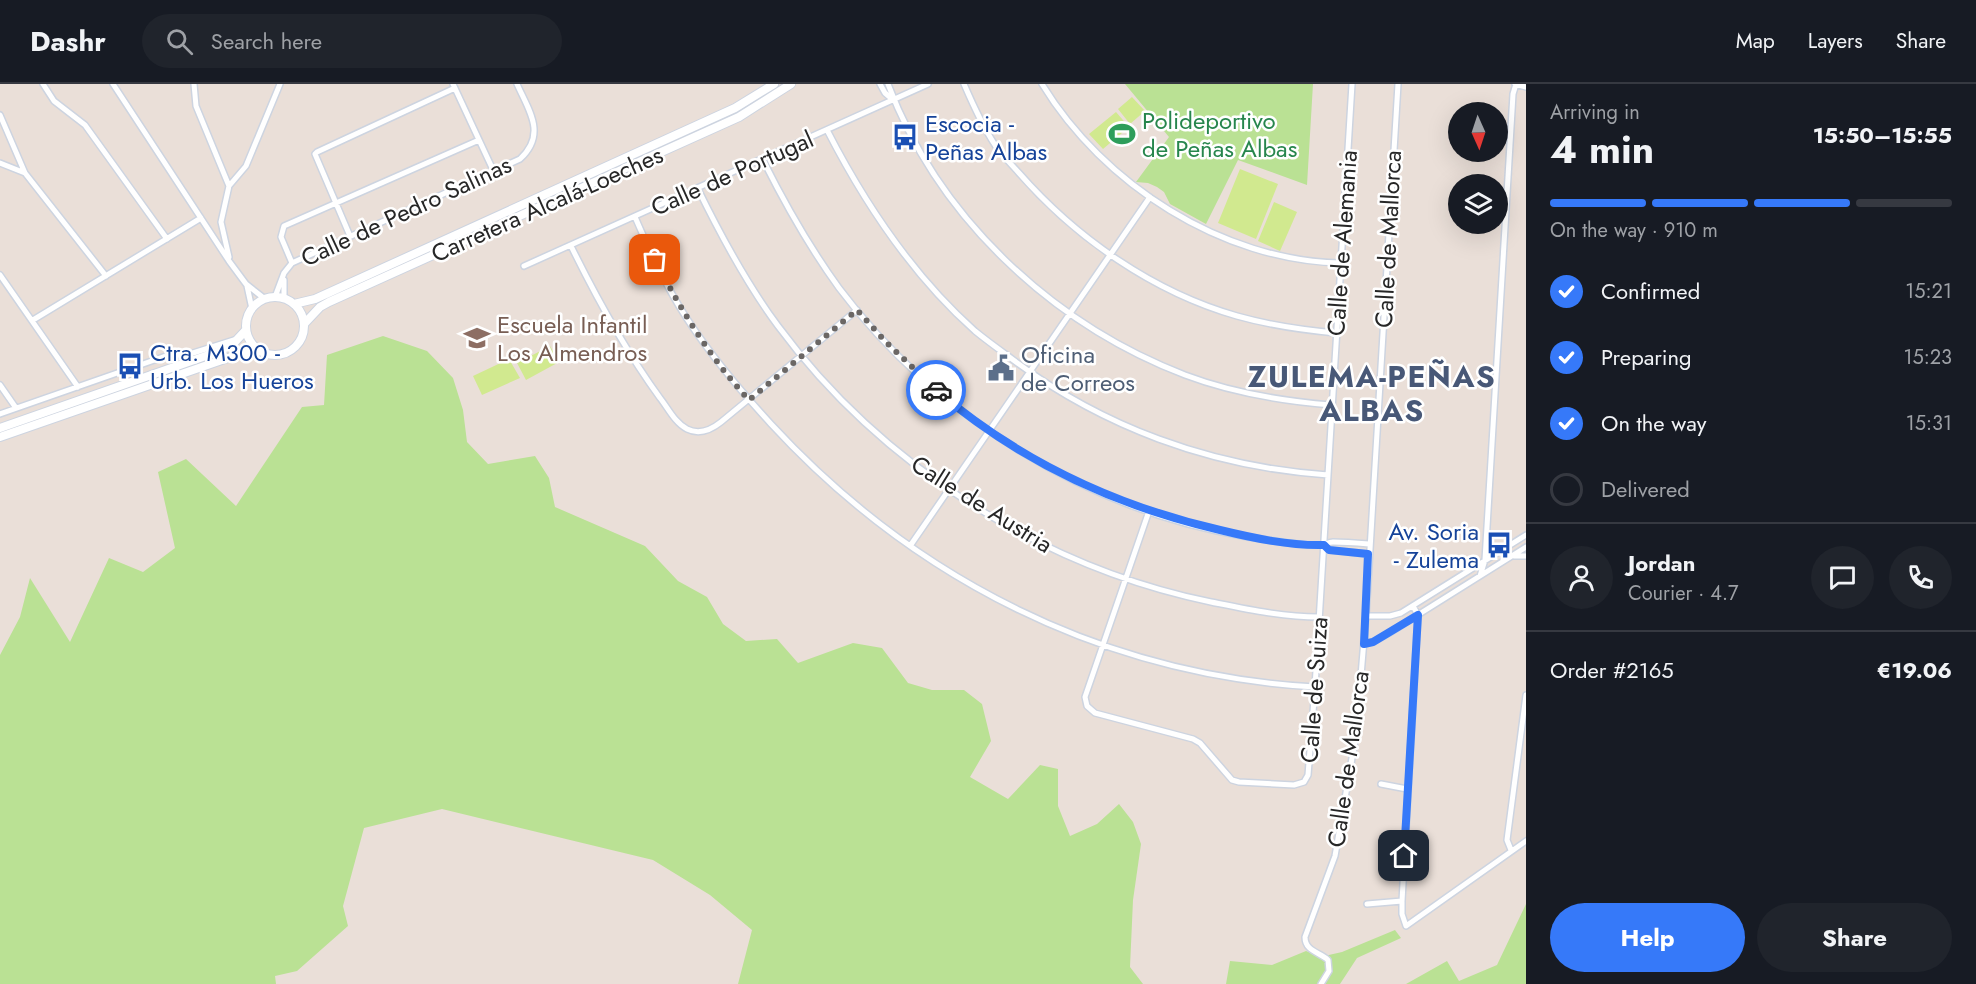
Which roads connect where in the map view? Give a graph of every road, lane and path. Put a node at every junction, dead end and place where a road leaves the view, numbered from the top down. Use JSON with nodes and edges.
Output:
{"nodes":[{"id":1,"x":43,"y":84,"type":"edge"},
{"id":2,"x":113,"y":84,"type":"edge"},
{"id":3,"x":194,"y":84,"type":"edge"},
{"id":4,"x":280,"y":84,"type":"edge"},
{"id":5,"x":517,"y":84,"type":"edge"},
{"id":6,"x":774,"y":84,"type":"edge"},
{"id":7,"x":791,"y":84,"type":"edge"},
{"id":8,"x":880,"y":84,"type":"edge"},
{"id":9,"x":888,"y":84,"type":"edge"},
{"id":10,"x":928,"y":84,"type":"edge"},
{"id":11,"x":964,"y":84,"type":"edge"},
{"id":12,"x":1042,"y":84,"type":"edge"},
{"id":13,"x":1352,"y":84,"type":"edge"},
{"id":14,"x":1398,"y":84,"type":"edge"},
{"id":15,"x":1515,"y":84,"type":"edge"},
{"id":16,"x":454,"y":86,"type":"edge"},
{"id":17,"x":1526,"y":87,"type":"edge"},
{"id":18,"x":893,"y":100,"type":"junction"},
{"id":19,"x":0,"y":116,"type":"edge"},
{"id":20,"x":827,"y":130,"type":"junction"},
{"id":21,"x":479,"y":140,"type":"junction"},
{"id":22,"x":763,"y":160,"type":"junction"},
{"id":23,"x":0,"y":163,"type":"edge"},
{"id":24,"x":494,"y":172,"type":"junction"},
{"id":25,"x":26,"y":173,"type":"junction"},
{"id":26,"x":229,"y":186,"type":"junction"},
{"id":27,"x":698,"y":189,"type":"junction"},
{"id":28,"x":1150,"y":197,"type":"junction"},
{"id":29,"x":336,"y":203,"type":"junction"},
{"id":30,"x":635,"y":217,"type":"junction"},
{"id":31,"x":201,"y":218,"type":"junction"},
{"id":32,"x":350,"y":236,"type":"junction"},
{"id":33,"x":167,"y":239,"type":"junction"},
{"id":34,"x":571,"y":246,"type":"junction"},
{"id":35,"x":1110,"y":254,"type":"junction"},
{"id":36,"x":230,"y":261,"type":"junction"},
{"id":37,"x":292,"y":263,"type":"junction"},
{"id":38,"x":1341,"y":263,"type":"junction"},
{"id":39,"x":524,"y":266,"type":"dead end"},
{"id":40,"x":284,"y":273,"type":"junction"},
{"id":41,"x":0,"y":275,"type":"edge"},
{"id":42,"x":106,"y":276,"type":"junction"},
{"id":43,"x":246,"y":284,"type":"junction"},
{"id":44,"x":275,"y":297,"type":"junction"},
{"id":45,"x":284,"y":298,"type":"junction"},
{"id":46,"x":265,"y":299,"type":"junction"},
{"id":47,"x":294,"y":304,"type":"junction"},
{"id":48,"x":252,"y":309,"type":"junction"},
{"id":49,"x":857,"y":310,"type":"junction"},
{"id":50,"x":1070,"y":313,"type":"junction"},
{"id":51,"x":33,"y":320,"type":"junction"},
{"id":52,"x":304,"y":324,"type":"junction"},
{"id":53,"x":246,"y":330,"type":"junction"},
{"id":54,"x":1336,"y":333,"type":"junction"},
{"id":55,"x":238,"y":339,"type":"junction"},
{"id":56,"x":261,"y":351,"type":"junction"},
{"id":57,"x":801,"y":355,"type":"junction"},
{"id":58,"x":1030,"y":372,"type":"junction"},
{"id":59,"x":0,"y":385,"type":"edge"},
{"id":60,"x":78,"y":387,"type":"junction"},
{"id":61,"x":749,"y":400,"type":"junction"},
{"id":62,"x":1331,"y":405,"type":"junction"},
{"id":63,"x":16,"y":408,"type":"junction"},
{"id":64,"x":0,"y":414,"type":"edge"},
{"id":65,"x":0,"y":428,"type":"edge"},
{"id":66,"x":990,"y":430,"type":"junction"},
{"id":67,"x":0,"y":437,"type":"edge"},
{"id":68,"x":1328,"y":475,"type":"junction"},
{"id":69,"x":949,"y":489,"type":"junction"},
{"id":70,"x":1149,"y":511,"type":"junction"},
{"id":71,"x":1526,"y":535,"type":"edge"},
{"id":72,"x":1369,"y":544,"type":"junction"},
{"id":73,"x":1324,"y":545,"type":"junction"},
{"id":74,"x":910,"y":546,"type":"junction"},
{"id":75,"x":1526,"y":547,"type":"edge"},
{"id":76,"x":1368,"y":554,"type":"junction"},
{"id":77,"x":1512,"y":556,"type":"junction"},
{"id":78,"x":1526,"y":556,"type":"edge"},
{"id":79,"x":1485,"y":560,"type":"junction"},
{"id":80,"x":1497,"y":565,"type":"junction"},
{"id":81,"x":1480,"y":576,"type":"junction"},
{"id":82,"x":1125,"y":578,"type":"junction"},
{"id":83,"x":1413,"y":606,"type":"junction"},
{"id":84,"x":1418,"y":615,"type":"junction"},
{"id":85,"x":1366,"y":616,"type":"junction"},
{"id":86,"x":1318,"y":617,"type":"junction"},
{"id":87,"x":1102,"y":644,"type":"junction"},
{"id":88,"x":1364,"y":644,"type":"junction"},
{"id":89,"x":1315,"y":687,"type":"junction"},
{"id":90,"x":1526,"y":695,"type":"edge"},
{"id":91,"x":1381,"y":784,"type":"dead end"},
{"id":92,"x":1407,"y":789,"type":"junction"},
{"id":93,"x":1526,"y":841,"type":"edge"},
{"id":94,"x":1510,"y":850,"type":"junction"},
{"id":95,"x":1402,"y":901,"type":"junction"},
{"id":96,"x":1367,"y":904,"type":"dead end"},
{"id":97,"x":1321,"y":984,"type":"edge"}],
"edges":[{"from":1,"to":33,"type":"street"},
{"from":2,"to":31,"type":"street"},
{"from":3,"to":26,"type":"street"},
{"from":4,"to":26,"type":"street"},
{"from":5,"to":24,"type":"street","name":"Calle de Pedro Salinas"},
{"from":6,"to":47,"type":"main road","name":"Carretera Alcalá-Loeches"},
{"from":7,"to":52,"type":"main road","name":"Carretera Alcalá-Loeches"},
{"from":8,"to":18,"type":"street"},
{"from":9,"to":18,"type":"street"},
{"from":10,"to":18,"type":"street"},
{"from":11,"to":35,"type":"street"},
{"from":12,"to":28,"type":"street"},
{"from":13,"to":38,"type":"street","name":"Calle de Alemania"},
{"from":14,"to":72,"type":"street","name":"Calle de Mallorca"},
{"from":15,"to":17,"type":"street"},
{"from":15,"to":79,"type":"street"},
{"from":16,"to":21,"type":"street"},
{"from":16,"to":29,"type":"street"},
{"from":18,"to":20,"type":"street","name":"Calle de Portugal"},
{"from":18,"to":50,"type":"street"},
{"from":19,"to":25,"type":"street"},
{"from":20,"to":22,"type":"street","name":"Calle de Portugal"},
{"from":20,"to":58,"type":"street"},
{"from":21,"to":24,"type":"street"},
{"from":21,"to":29,"type":"street"},
{"from":22,"to":27,"type":"street","name":"Calle de Portugal"},
{"from":22,"to":49,"type":"street"},
{"from":23,"to":25,"type":"street"},
{"from":24,"to":32,"type":"street","name":"Calle de Pedro Salinas"},
{"from":25,"to":42,"type":"street"},
{"from":26,"to":36,"type":"street"},
{"from":27,"to":30,"type":"street","name":"Calle de Portugal"},
{"from":27,"to":57,"type":"street","name":"Calle de Austria"},
{"from":28,"to":35,"type":"street"},
{"from":28,"to":38,"type":"street"},
{"from":29,"to":32,"type":"street"},
{"from":29,"to":37,"type":"street"},
{"from":30,"to":34,"type":"street","name":"Calle de Portugal"},
{"from":30,"to":61,"type":"street"},
{"from":31,"to":33,"type":"street"},
{"from":31,"to":36,"type":"street"},
{"from":32,"to":37,"type":"street","name":"Calle de Pedro Salinas"},
{"from":33,"to":42,"type":"street"},
{"from":34,"to":39,"type":"street","name":"Calle de Portugal"},
{"from":34,"to":61,"type":"street"},
{"from":35,"to":50,"type":"street"},
{"from":35,"to":54,"type":"street"},
{"from":36,"to":43,"type":"street"},
{"from":37,"to":40,"type":"street","name":"Calle de Pedro Salinas"},
{"from":38,"to":54,"type":"street","name":"Calle de Alemania"},
{"from":40,"to":44,"type":"street","name":"Calle de Pedro Salinas"},
{"from":40,"to":45,"type":"street","name":"Calle de Pedro Salinas"},
{"from":41,"to":51,"type":"street"},
{"from":42,"to":51,"type":"street"},
{"from":43,"to":46,"type":"street"},
{"from":43,"to":48,"type":"street"},
{"from":44,"to":45,"type":"main road"},
{"from":44,"to":46,"type":"main road"},
{"from":45,"to":47,"type":"main road"},
{"from":46,"to":48,"type":"main road"},
{"from":47,"to":52,"type":"main road"},
{"from":48,"to":53,"type":"main road"},
{"from":49,"to":57,"type":"street"},
{"from":49,"to":66,"type":"street"},
{"from":50,"to":58,"type":"street"},
{"from":50,"to":62,"type":"street"},
{"from":51,"to":60,"type":"street"},
{"from":52,"to":56,"type":"main road"},
{"from":53,"to":55,"type":"main road"},
{"from":53,"to":56,"type":"main road"},
{"from":54,"to":62,"type":"street","name":"Calle de Alemania"},
{"from":55,"to":60,"type":"street"},
{"from":55,"to":65,"type":"main road"},
{"from":56,"to":67,"type":"main road"},
{"from":57,"to":61,"type":"street"},
{"from":57,"to":69,"type":"street","name":"Calle de Austria"},
{"from":58,"to":66,"type":"street"},
{"from":58,"to":68,"type":"street"},
{"from":59,"to":63,"type":"street"},
{"from":60,"to":63,"type":"street"},
{"from":61,"to":74,"type":"street"},
{"from":62,"to":68,"type":"street","name":"Calle de Alemania"},
{"from":63,"to":64,"type":"street"},
{"from":66,"to":69,"type":"street"},
{"from":66,"to":70,"type":"street"},
{"from":68,"to":73,"type":"street","name":"Calle de Alemania"},
{"from":69,"to":74,"type":"street"},
{"from":69,"to":82,"type":"street","name":"Calle de Austria"},
{"from":70,"to":73,"type":"street"},
{"from":70,"to":82,"type":"street","name":"Calle de Suiza"},
{"from":71,"to":79,"type":"street"},
{"from":72,"to":73,"type":"street"},
{"from":72,"to":76,"type":"street","name":"Calle de Mallorca"},
{"from":73,"to":76,"type":"street"},
{"from":73,"to":86,"type":"street","name":"Calle de Suiza"},
{"from":74,"to":87,"type":"street"},
{"from":75,"to":77,"type":"street"},
{"from":76,"to":85,"type":"street","name":"Calle de Mallorca"},
{"from":77,"to":78,"type":"street"},
{"from":77,"to":80,"type":"street"},
{"from":79,"to":80,"type":"street"},
{"from":79,"to":81,"type":"street"},
{"from":79,"to":83,"type":"street"},
{"from":80,"to":81,"type":"street"},
{"from":81,"to":84,"type":"street"},
{"from":82,"to":86,"type":"street","name":"Calle de Austria"},
{"from":82,"to":87,"type":"street","name":"Calle de Suiza"},
{"from":83,"to":84,"type":"street"},
{"from":83,"to":85,"type":"street"},
{"from":84,"to":88,"type":"street"},
{"from":84,"to":92,"type":"street"},
{"from":85,"to":88,"type":"street","name":"Calle de Mallorca"},
{"from":86,"to":89,"type":"street","name":"Calle de Suiza"},
{"from":87,"to":89,"type":"street"},
{"from":87,"to":89,"type":"street","name":"Calle de Suiza"},
{"from":88,"to":97,"type":"street","name":"Calle de Mallorca"},
{"from":90,"to":94,"type":"street"},
{"from":91,"to":92,"type":"street"},
{"from":92,"to":95,"type":"street"},
{"from":93,"to":94,"type":"street"},
{"from":94,"to":95,"type":"street"},
{"from":95,"to":96,"type":"street"}]}
